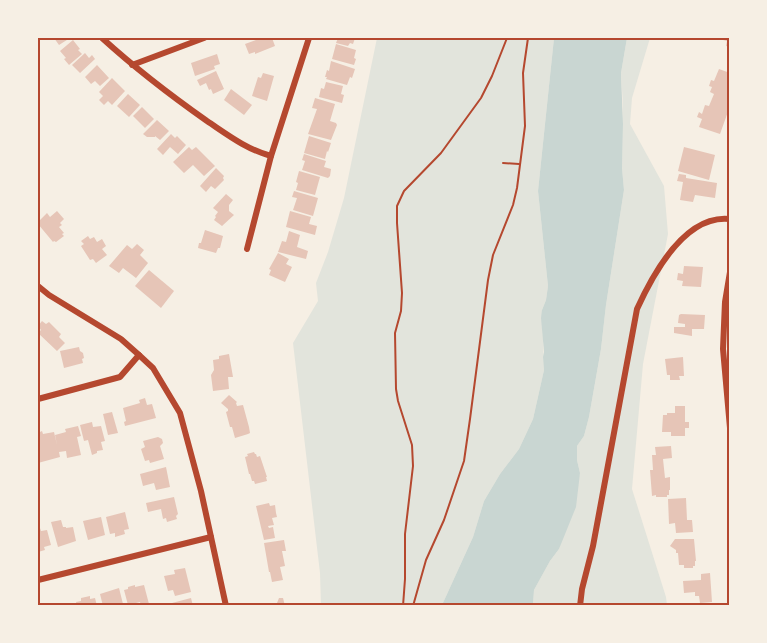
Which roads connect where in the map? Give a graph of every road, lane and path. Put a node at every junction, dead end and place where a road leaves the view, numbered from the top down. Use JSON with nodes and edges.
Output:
{"nodes":[{"id":1,"x":102,"y":38,"type":"edge"},
{"id":2,"x":204,"y":38,"type":"edge"},
{"id":3,"x":309,"y":38,"type":"edge"},
{"id":4,"x":507,"y":38,"type":"edge"},
{"id":5,"x":528,"y":38,"type":"edge"},
{"id":6,"x":132,"y":65,"type":"junction"},
{"id":7,"x":271,"y":156,"type":"junction"},
{"id":8,"x":503,"y":163,"type":"dead end"},
{"id":9,"x":519,"y":164,"type":"junction"},
{"id":10,"x":729,"y":219,"type":"edge"},
{"id":11,"x":247,"y":249,"type":"dead end"},
{"id":12,"x":729,"y":272,"type":"edge"},
{"id":13,"x":38,"y":286,"type":"edge"},
{"id":14,"x":139,"y":355,"type":"junction"},
{"id":15,"x":38,"y":399,"type":"edge"},
{"id":16,"x":729,"y":428,"type":"edge"},
{"id":17,"x":212,"y":537,"type":"junction"},
{"id":18,"x":38,"y":580,"type":"edge"},
{"id":19,"x":226,"y":606,"type":"edge"},
{"id":20,"x":403,"y":606,"type":"edge"},
{"id":21,"x":413,"y":606,"type":"edge"},
{"id":22,"x":580,"y":606,"type":"edge"}],
"edges":[{"from":1,"to":6,"type":"street"},
{"from":2,"to":6,"type":"street"},
{"from":3,"to":7,"type":"street"},
{"from":4,"to":20,"type":"path"},
{"from":5,"to":9,"type":"path"},
{"from":6,"to":7,"type":"street"},
{"from":7,"to":11,"type":"street"},
{"from":8,"to":9,"type":"path"},
{"from":9,"to":21,"type":"path"},
{"from":10,"to":22,"type":"street"},
{"from":12,"to":16,"type":"street"},
{"from":13,"to":14,"type":"street"},
{"from":14,"to":15,"type":"street"},
{"from":14,"to":17,"type":"street"},
{"from":17,"to":18,"type":"street"},
{"from":17,"to":19,"type":"street"}]}
